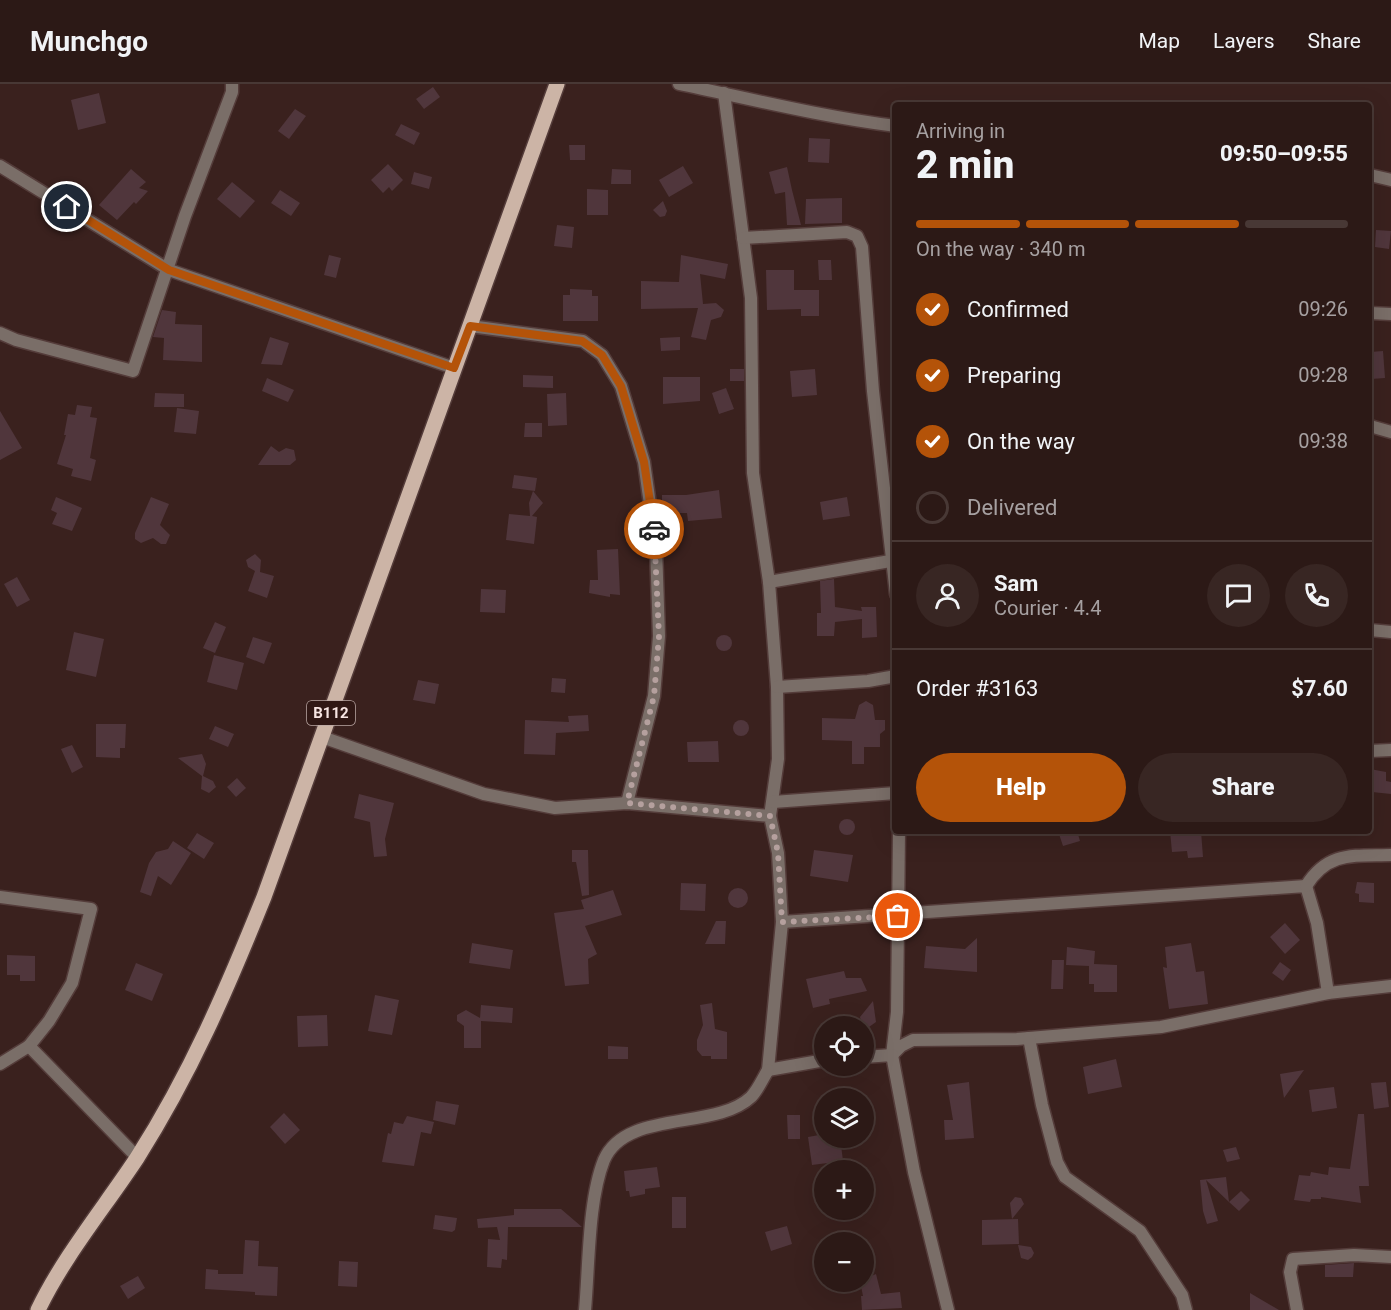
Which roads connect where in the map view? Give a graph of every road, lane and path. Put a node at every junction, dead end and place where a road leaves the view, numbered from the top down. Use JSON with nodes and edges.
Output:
{"nodes":[{"id":1,"x":232,"y":84,"type":"edge"},
{"id":2,"x":557,"y":84,"type":"edge"},
{"id":3,"x":680,"y":84,"type":"edge"},
{"id":4,"x":724,"y":93,"type":"junction"},
{"id":5,"x":892,"y":125,"type":"edge"},
{"id":6,"x":0,"y":166,"type":"edge"},
{"id":7,"x":1372,"y":175,"type":"edge"},
{"id":8,"x":1391,"y":180,"type":"edge"},
{"id":9,"x":743,"y":238,"type":"junction"},
{"id":10,"x":169,"y":270,"type":"junction"},
{"id":11,"x":1372,"y":313,"type":"edge"},
{"id":12,"x":1391,"y":314,"type":"edge"},
{"id":13,"x":470,"y":326,"type":"junction"},
{"id":14,"x":0,"y":333,"type":"edge"},
{"id":15,"x":454,"y":368,"type":"junction"},
{"id":16,"x":1372,"y":427,"type":"edge"},
{"id":17,"x":1391,"y":432,"type":"edge"},
{"id":18,"x":892,"y":544,"type":"edge"},
{"id":19,"x":892,"y":560,"type":"edge"},
{"id":20,"x":769,"y":582,"type":"junction"},
{"id":21,"x":1372,"y":630,"type":"edge"},
{"id":22,"x":1391,"y":632,"type":"edge"},
{"id":23,"x":892,"y":677,"type":"edge"},
{"id":24,"x":777,"y":687,"type":"junction"},
{"id":25,"x":322,"y":737,"type":"junction"},
{"id":26,"x":1391,"y":750,"type":"edge"},
{"id":27,"x":1372,"y":752,"type":"edge"},
{"id":28,"x":892,"y":793,"type":"edge"},
{"id":29,"x":773,"y":802,"type":"junction"},
{"id":30,"x":627,"y":803,"type":"junction"},
{"id":31,"x":770,"y":816,"type":"junction"},
{"id":32,"x":898,"y":834,"type":"edge"},
{"id":33,"x":1391,"y":855,"type":"edge"},
{"id":34,"x":1306,"y":886,"type":"junction"},
{"id":35,"x":0,"y":897,"type":"edge"},
{"id":36,"x":898,"y":916,"type":"junction"},
{"id":37,"x":782,"y":922,"type":"junction"},
{"id":38,"x":1391,"y":986,"type":"edge"},
{"id":39,"x":1328,"y":993,"type":"junction"},
{"id":40,"x":1029,"y":1038,"type":"junction"},
{"id":41,"x":29,"y":1046,"type":"junction"},
{"id":42,"x":892,"y":1055,"type":"junction"},
{"id":43,"x":874,"y":1056,"type":"edge"},
{"id":44,"x":814,"y":1062,"type":"edge"},
{"id":45,"x":0,"y":1064,"type":"edge"},
{"id":46,"x":768,"y":1070,"type":"junction"},
{"id":47,"x":137,"y":1157,"type":"junction"},
{"id":48,"x":1391,"y":1257,"type":"edge"},
{"id":49,"x":38,"y":1310,"type":"edge"},
{"id":50,"x":585,"y":1310,"type":"edge"},
{"id":51,"x":948,"y":1310,"type":"edge"},
{"id":52,"x":1186,"y":1310,"type":"edge"},
{"id":53,"x":1298,"y":1310,"type":"edge"}],
"edges":[{"from":1,"to":10,"type":"street"},
{"from":2,"to":13,"type":"main road","number":"B112"},
{"from":3,"to":4,"type":"street"},
{"from":4,"to":5,"type":"street"},
{"from":4,"to":9,"type":"street"},
{"from":6,"to":10,"type":"street"},
{"from":7,"to":8,"type":"street"},
{"from":9,"to":18,"type":"street"},
{"from":9,"to":20,"type":"street"},
{"from":10,"to":14,"type":"street"},
{"from":10,"to":15,"type":"street"},
{"from":11,"to":12,"type":"street"},
{"from":13,"to":15,"type":"main road","number":"B112"},
{"from":13,"to":30,"type":"street"},
{"from":15,"to":25,"type":"main road","number":"B112"},
{"from":16,"to":17,"type":"street"},
{"from":19,"to":20,"type":"street"},
{"from":20,"to":24,"type":"street"},
{"from":21,"to":22,"type":"street"},
{"from":23,"to":24,"type":"street"},
{"from":24,"to":29,"type":"street"},
{"from":25,"to":30,"type":"street"},
{"from":25,"to":47,"type":"main road","number":"B112"},
{"from":26,"to":27,"type":"street"},
{"from":28,"to":29,"type":"street"},
{"from":29,"to":31,"type":"street"},
{"from":30,"to":31,"type":"street"},
{"from":31,"to":37,"type":"street"},
{"from":32,"to":36,"type":"street"},
{"from":33,"to":34,"type":"street"},
{"from":34,"to":36,"type":"street"},
{"from":34,"to":39,"type":"street"},
{"from":35,"to":41,"type":"street"},
{"from":36,"to":37,"type":"street"},
{"from":36,"to":42,"type":"street"},
{"from":37,"to":46,"type":"street"},
{"from":38,"to":39,"type":"street"},
{"from":39,"to":40,"type":"street"},
{"from":40,"to":42,"type":"street"},
{"from":40,"to":52,"type":"street"},
{"from":41,"to":45,"type":"street"},
{"from":41,"to":47,"type":"street"},
{"from":42,"to":43,"type":"street"},
{"from":42,"to":51,"type":"street"},
{"from":44,"to":46,"type":"street"},
{"from":46,"to":50,"type":"street"},
{"from":47,"to":49,"type":"main road","number":"B112"},
{"from":48,"to":53,"type":"street"}]}
